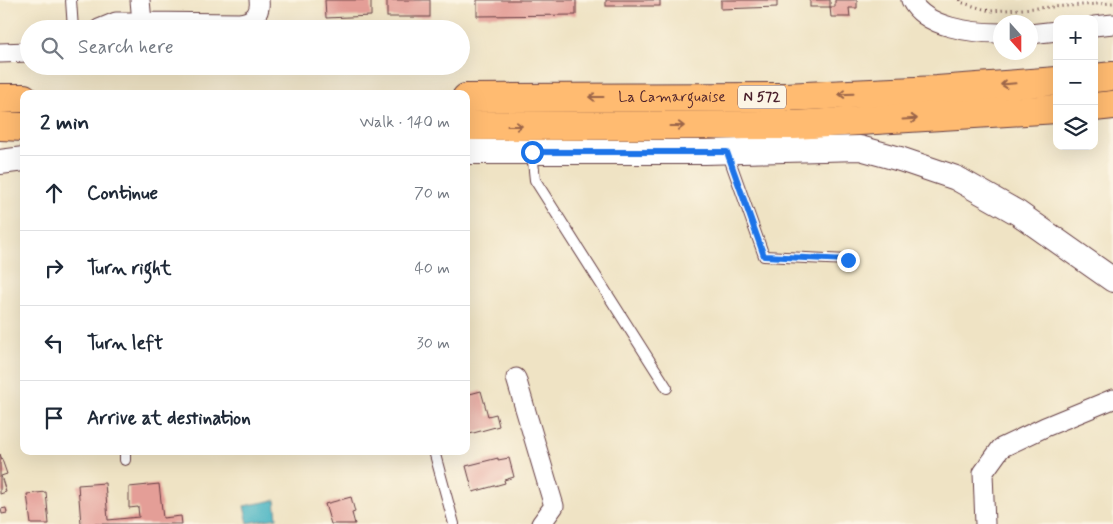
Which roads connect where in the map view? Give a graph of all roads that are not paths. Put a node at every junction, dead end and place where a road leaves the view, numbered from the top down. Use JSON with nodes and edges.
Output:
{"nodes":[{"id":1,"x":71,"y":0,"type":"edge"},
{"id":2,"x":140,"y":0,"type":"edge"},
{"id":3,"x":260,"y":0,"type":"edge"},
{"id":4,"x":911,"y":0,"type":"edge"},
{"id":5,"x":72,"y":20,"type":"edge"},
{"id":6,"x":142,"y":20,"type":"edge"},
{"id":7,"x":250,"y":20,"type":"edge"},
{"id":8,"x":1113,"y":24,"type":"edge"},
{"id":9,"x":1098,"y":26,"type":"edge"},
{"id":10,"x":1053,"y":31,"type":"edge"},
{"id":11,"x":993,"y":33,"type":"edge"},
{"id":12,"x":1038,"y":33,"type":"edge"},
{"id":13,"x":20,"y":53,"type":"edge"},
{"id":14,"x":0,"y":54,"type":"edge"},
{"id":15,"x":1113,"y":76,"type":"edge"},
{"id":16,"x":1098,"y":78,"type":"edge"},
{"id":17,"x":1053,"y":81,"type":"edge"},
{"id":18,"x":0,"y":98,"type":"edge"},
{"id":19,"x":20,"y":98,"type":"edge"},
{"id":20,"x":470,"y":98,"type":"edge"},
{"id":21,"x":1113,"y":105,"type":"edge"},
{"id":22,"x":1098,"y":106,"type":"edge"},
{"id":23,"x":1053,"y":109,"type":"edge"},
{"id":24,"x":0,"y":126,"type":"edge"},
{"id":25,"x":470,"y":126,"type":"edge"},
{"id":26,"x":20,"y":127,"type":"edge"},
{"id":27,"x":470,"y":152,"type":"edge"},
{"id":28,"x":532,"y":152,"type":"junction"},
{"id":29,"x":727,"y":152,"type":"junction"},
{"id":30,"x":20,"y":160,"type":"edge"},
{"id":31,"x":0,"y":162,"type":"edge"},
{"id":32,"x":848,"y":260,"type":"dead end"},
{"id":33,"x":1113,"y":280,"type":"edge"},
{"id":34,"x":516,"y":378,"type":"dead end"},
{"id":35,"x":667,"y":388,"type":"dead end"},
{"id":36,"x":1113,"y":400,"type":"edge"},
{"id":37,"x":435,"y":455,"type":"edge"},
{"id":38,"x":454,"y":524,"type":"edge"},
{"id":39,"x":541,"y":524,"type":"edge"},
{"id":40,"x":984,"y":524,"type":"edge"}],
"edges":[{"from":1,"to":5,"type":"lane"},
{"from":2,"to":6,"type":"street"},
{"from":3,"to":7,"type":"street"},
{"from":4,"to":11,"type":"street"},
{"from":8,"to":9,"type":"street"},
{"from":10,"to":12,"type":"street"},
{"from":13,"to":14,"type":"street"},
{"from":15,"to":16,"type":"highway"},
{"from":17,"to":20,"type":"highway","name":"La Camarguaise","number":"N 572","one_way":true},
{"from":18,"to":19,"type":"highway"},
{"from":21,"to":22,"type":"highway"},
{"from":25,"to":23,"type":"highway","name":"La Camarguaise","number":"N 572","one_way":true},
{"from":24,"to":26,"type":"highway"},
{"from":27,"to":28,"type":"street"},
{"from":28,"to":29,"type":"street"},
{"from":28,"to":35,"type":"lane"},
{"from":29,"to":32,"type":"lane"},
{"from":29,"to":33,"type":"street"},
{"from":30,"to":31,"type":"street"},
{"from":34,"to":39,"type":"street"},
{"from":36,"to":40,"type":"street"},
{"from":37,"to":38,"type":"lane"}]}
